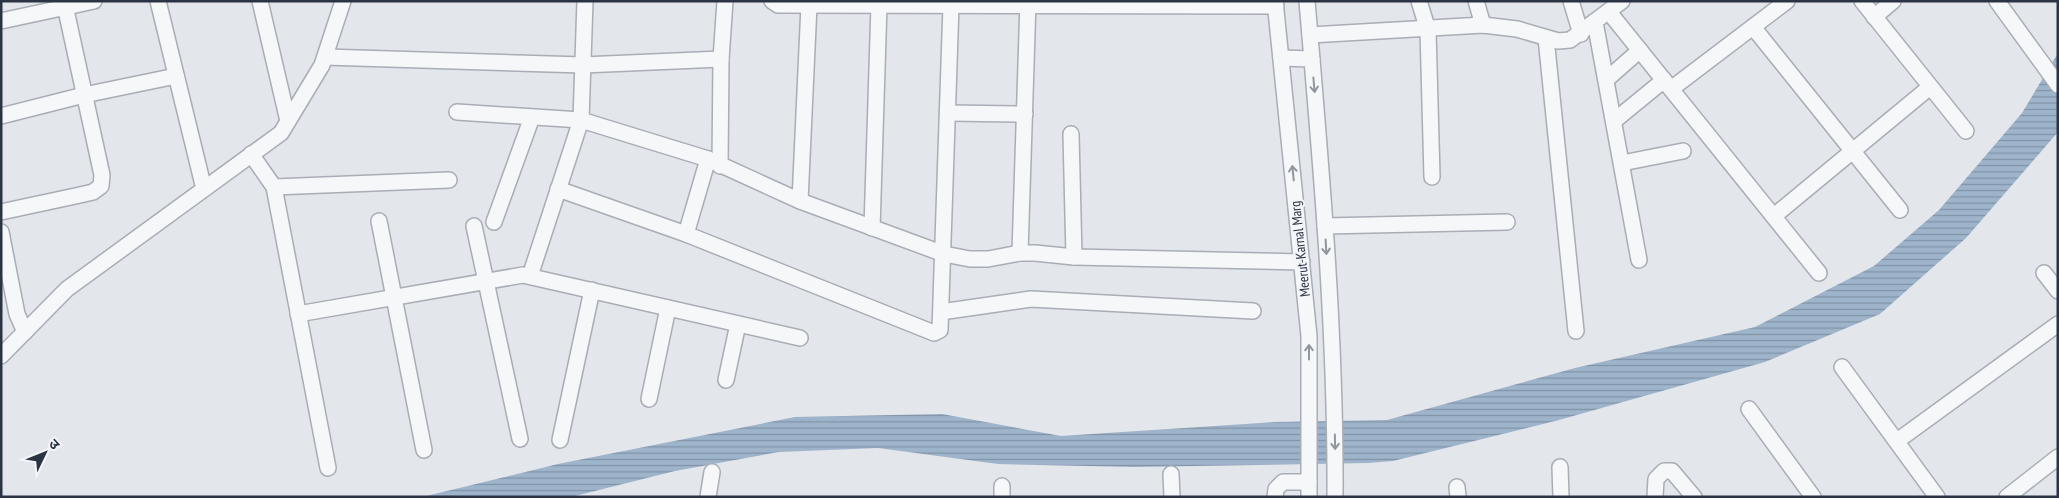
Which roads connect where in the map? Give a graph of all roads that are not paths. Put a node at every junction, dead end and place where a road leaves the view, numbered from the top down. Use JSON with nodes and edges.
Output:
{"nodes":[{"id":1,"x":94,"y":1,"type":"edge"},
{"id":2,"x":158,"y":1,"type":"edge"},
{"id":3,"x":260,"y":1,"type":"edge"},
{"id":4,"x":343,"y":1,"type":"edge"},
{"id":5,"x":585,"y":1,"type":"edge"},
{"id":6,"x":725,"y":1,"type":"edge"},
{"id":7,"x":772,"y":1,"type":"edge"},
{"id":8,"x":1307,"y":1,"type":"edge"},
{"id":9,"x":1419,"y":1,"type":"edge"},
{"id":10,"x":1476,"y":1,"type":"edge"},
{"id":11,"x":1571,"y":1,"type":"edge"},
{"id":12,"x":1622,"y":1,"type":"edge"},
{"id":13,"x":1786,"y":1,"type":"edge"},
{"id":14,"x":1862,"y":1,"type":"edge"},
{"id":15,"x":1893,"y":1,"type":"edge"},
{"id":16,"x":1997,"y":1,"type":"edge"},
{"id":17,"x":839,"y":3,"type":"edge"},
{"id":18,"x":913,"y":3,"type":"edge"},
{"id":19,"x":981,"y":3,"type":"edge"},
{"id":20,"x":1028,"y":3,"type":"edge"},
{"id":21,"x":64,"y":4,"type":"edge"},
{"id":22,"x":1164,"y":4,"type":"edge"},
{"id":23,"x":1276,"y":4,"type":"edge"},
{"id":24,"x":809,"y":5,"type":"junction"},
{"id":25,"x":879,"y":5,"type":"junction"},
{"id":26,"x":951,"y":5,"type":"junction"},
{"id":27,"x":1609,"y":12,"type":"junction"},
{"id":28,"x":1874,"y":17,"type":"junction"},
{"id":29,"x":1,"y":21,"type":"edge"},
{"id":30,"x":1595,"y":22,"type":"junction"},
{"id":31,"x":1483,"y":25,"type":"junction"},
{"id":32,"x":1753,"y":26,"type":"junction"},
{"id":33,"x":1428,"y":30,"type":"junction"},
{"id":34,"x":1582,"y":34,"type":"junction"},
{"id":35,"x":1310,"y":35,"type":"junction"},
{"id":36,"x":1546,"y":38,"type":"junction"},
{"id":37,"x":1640,"y":50,"type":"junction"},
{"id":38,"x":325,"y":57,"type":"junction"},
{"id":39,"x":1281,"y":58,"type":"junction"},
{"id":40,"x":721,"y":59,"type":"junction"},
{"id":41,"x":1312,"y":59,"type":"junction"},
{"id":42,"x":583,"y":65,"type":"junction"},
{"id":43,"x":176,"y":76,"type":"junction"},
{"id":44,"x":1606,"y":80,"type":"junction"},
{"id":45,"x":1668,"y":85,"type":"junction"},
{"id":46,"x":2058,"y":85,"type":"edge"},
{"id":47,"x":1930,"y":87,"type":"junction"},
{"id":48,"x":84,"y":96,"type":"junction"},
{"id":49,"x":457,"y":112,"type":"dead end"},
{"id":50,"x":948,"y":113,"type":"junction"},
{"id":51,"x":1025,"y":114,"type":"junction"},
{"id":52,"x":1,"y":116,"type":"edge"},
{"id":53,"x":532,"y":117,"type":"junction"},
{"id":54,"x":581,"y":120,"type":"junction"},
{"id":55,"x":288,"y":121,"type":"junction"},
{"id":56,"x":1614,"y":122,"type":"junction"},
{"id":57,"x":1966,"y":132,"type":"dead end"},
{"id":58,"x":1072,"y":134,"type":"dead end"},
{"id":59,"x":1683,"y":151,"type":"dead end"},
{"id":60,"x":1853,"y":151,"type":"junction"},
{"id":61,"x":251,"y":154,"type":"junction"},
{"id":62,"x":714,"y":162,"type":"junction"},
{"id":63,"x":1622,"y":163,"type":"junction"},
{"id":64,"x":1432,"y":177,"type":"dead end"},
{"id":65,"x":449,"y":180,"type":"dead end"},
{"id":66,"x":274,"y":187,"type":"junction"},
{"id":67,"x":204,"y":189,"type":"junction"},
{"id":68,"x":558,"y":189,"type":"junction"},
{"id":69,"x":800,"y":201,"type":"junction"},
{"id":70,"x":1900,"y":210,"type":"dead end"},
{"id":71,"x":1,"y":212,"type":"edge"},
{"id":72,"x":1774,"y":216,"type":"junction"},
{"id":73,"x":379,"y":220,"type":"dead end"},
{"id":74,"x":494,"y":222,"type":"dead end"},
{"id":75,"x":1507,"y":222,"type":"dead end"},
{"id":76,"x":474,"y":226,"type":"dead end"},
{"id":77,"x":1325,"y":226,"type":"junction"},
{"id":78,"x":872,"y":228,"type":"junction"},
{"id":79,"x":1,"y":232,"type":"edge"},
{"id":80,"x":686,"y":234,"type":"junction"},
{"id":81,"x":1020,"y":253,"type":"junction"},
{"id":82,"x":944,"y":254,"type":"junction"},
{"id":83,"x":1074,"y":257,"type":"junction"},
{"id":84,"x":1639,"y":260,"type":"dead end"},
{"id":85,"x":1302,"y":262,"type":"junction"},
{"id":86,"x":1819,"y":273,"type":"dead end"},
{"id":87,"x":2044,"y":273,"type":"dead end"},
{"id":88,"x":530,"y":276,"type":"junction"},
{"id":89,"x":486,"y":281,"type":"junction"},
{"id":90,"x":592,"y":290,"type":"junction"},
{"id":91,"x":2058,"y":291,"type":"edge"},
{"id":92,"x":394,"y":297,"type":"junction"},
{"id":93,"x":668,"y":308,"type":"junction"},
{"id":94,"x":1253,"y":311,"type":"dead end"},
{"id":95,"x":941,"y":312,"type":"junction"},
{"id":96,"x":298,"y":314,"type":"junction"},
{"id":97,"x":738,"y":324,"type":"junction"},
{"id":98,"x":2058,"y":324,"type":"edge"},
{"id":99,"x":1576,"y":331,"type":"dead end"},
{"id":100,"x":25,"y":332,"type":"junction"},
{"id":101,"x":800,"y":338,"type":"dead end"},
{"id":102,"x":1,"y":356,"type":"edge"},
{"id":103,"x":1842,"y":367,"type":"dead end"},
{"id":104,"x":726,"y":380,"type":"dead end"},
{"id":105,"x":649,"y":399,"type":"dead end"},
{"id":106,"x":1749,"y":409,"type":"dead end"},
{"id":107,"x":520,"y":439,"type":"dead end"},
{"id":108,"x":560,"y":440,"type":"dead end"},
{"id":109,"x":1897,"y":441,"type":"junction"},
{"id":110,"x":424,"y":450,"type":"dead end"},
{"id":111,"x":2058,"y":457,"type":"edge"},
{"id":112,"x":1560,"y":467,"type":"dead end"},
{"id":113,"x":328,"y":468,"type":"dead end"},
{"id":114,"x":712,"y":472,"type":"dead end"},
{"id":115,"x":1171,"y":474,"type":"dead end"},
{"id":116,"x":1309,"y":485,"type":"edge"},
{"id":117,"x":1335,"y":491,"type":"edge"},
{"id":118,"x":708,"y":497,"type":"edge"},
{"id":119,"x":1172,"y":497,"type":"edge"},
{"id":120,"x":1275,"y":497,"type":"edge"},
{"id":121,"x":1561,"y":497,"type":"edge"},
{"id":122,"x":1655,"y":497,"type":"edge"},
{"id":123,"x":1694,"y":497,"type":"edge"},
{"id":124,"x":1813,"y":497,"type":"edge"},
{"id":125,"x":1937,"y":497,"type":"edge"},
{"id":126,"x":2007,"y":497,"type":"edge"}],
"edges":[{"from":1,"to":21,"type":"street"},
{"from":2,"to":43,"type":"street"},
{"from":3,"to":55,"type":"street"},
{"from":4,"to":38,"type":"street"},
{"from":5,"to":42,"type":"street"},
{"from":6,"to":40,"type":"street"},
{"from":7,"to":24,"type":"street"},
{"from":8,"to":35,"type":"street","name":"Meerut-Karnal Marg"},
{"from":9,"to":33,"type":"street"},
{"from":10,"to":31,"type":"street"},
{"from":11,"to":34,"type":"street"},
{"from":12,"to":27,"type":"street"},
{"from":13,"to":32,"type":"street"},
{"from":14,"to":28,"type":"street"},
{"from":15,"to":28,"type":"street"},
{"from":16,"to":46,"type":"street"},
{"from":17,"to":24,"type":"street"},
{"from":17,"to":25,"type":"street"},
{"from":18,"to":25,"type":"street"},
{"from":18,"to":26,"type":"street"},
{"from":19,"to":20,"type":"street"},
{"from":19,"to":26,"type":"street"},
{"from":20,"to":22,"type":"street"},
{"from":20,"to":51,"type":"street"},
{"from":21,"to":29,"type":"street"},
{"from":21,"to":48,"type":"street"},
{"from":22,"to":23,"type":"street"},
{"from":23,"to":39,"type":"street","name":"Meerut-Karnal Marg"},
{"from":24,"to":69,"type":"street"},
{"from":25,"to":78,"type":"street"},
{"from":26,"to":50,"type":"street"},
{"from":27,"to":30,"type":"street"},
{"from":27,"to":37,"type":"street"},
{"from":28,"to":47,"type":"street"},
{"from":30,"to":34,"type":"street"},
{"from":30,"to":44,"type":"street"},
{"from":31,"to":33,"type":"street"},
{"from":31,"to":36,"type":"street"},
{"from":32,"to":45,"type":"street"},
{"from":32,"to":60,"type":"street"},
{"from":33,"to":35,"type":"street"},
{"from":33,"to":64,"type":"street"},
{"from":34,"to":36,"type":"street"},
{"from":35,"to":41,"type":"street","name":"Meerut-Karnal Marg"},
{"from":36,"to":99,"type":"street"},
{"from":37,"to":44,"type":"street"},
{"from":37,"to":45,"type":"street"},
{"from":38,"to":42,"type":"street"},
{"from":38,"to":55,"type":"street"},
{"from":39,"to":41,"type":"street"},
{"from":85,"to":39,"type":"street","name":"Meerut-Karnal Marg","one_way":true},
{"from":40,"to":42,"type":"street"},
{"from":40,"to":62,"type":"street"},
{"from":41,"to":77,"type":"street","name":"Meerut-Karnal Marg","one_way":true},
{"from":42,"to":54,"type":"street"},
{"from":43,"to":48,"type":"street"},
{"from":43,"to":67,"type":"street"},
{"from":44,"to":56,"type":"street"},
{"from":45,"to":56,"type":"street"},
{"from":45,"to":72,"type":"street"},
{"from":47,"to":57,"type":"street"},
{"from":47,"to":60,"type":"street"},
{"from":48,"to":52,"type":"street"},
{"from":48,"to":71,"type":"street"},
{"from":49,"to":53,"type":"street"},
{"from":50,"to":51,"type":"street"},
{"from":50,"to":82,"type":"street"},
{"from":51,"to":81,"type":"street"},
{"from":53,"to":54,"type":"street"},
{"from":53,"to":74,"type":"street"},
{"from":54,"to":62,"type":"street"},
{"from":54,"to":68,"type":"street"},
{"from":55,"to":61,"type":"street"},
{"from":56,"to":63,"type":"street"},
{"from":58,"to":83,"type":"street"},
{"from":59,"to":63,"type":"street"},
{"from":60,"to":70,"type":"street"},
{"from":60,"to":72,"type":"street"},
{"from":61,"to":66,"type":"street"},
{"from":61,"to":67,"type":"street"},
{"from":62,"to":69,"type":"street"},
{"from":62,"to":80,"type":"street"},
{"from":63,"to":84,"type":"street"},
{"from":65,"to":66,"type":"street"},
{"from":66,"to":96,"type":"street"},
{"from":67,"to":100,"type":"street"},
{"from":68,"to":80,"type":"street"},
{"from":68,"to":88,"type":"street"},
{"from":69,"to":78,"type":"street"},
{"from":72,"to":86,"type":"street"},
{"from":73,"to":92,"type":"street"},
{"from":75,"to":77,"type":"street"},
{"from":76,"to":89,"type":"street"},
{"from":77,"to":117,"type":"street","name":"Meerut-Karnal Marg","one_way":true},
{"from":78,"to":82,"type":"street"},
{"from":79,"to":100,"type":"street"},
{"from":80,"to":95,"type":"street"},
{"from":81,"to":82,"type":"street"},
{"from":81,"to":83,"type":"street"},
{"from":82,"to":95,"type":"street"},
{"from":83,"to":85,"type":"street"},
{"from":116,"to":85,"type":"street","name":"Meerut-Karnal Marg","one_way":true},
{"from":87,"to":91,"type":"street"},
{"from":88,"to":89,"type":"street"},
{"from":88,"to":90,"type":"street"},
{"from":89,"to":92,"type":"street"},
{"from":89,"to":107,"type":"street"},
{"from":90,"to":93,"type":"street"},
{"from":90,"to":108,"type":"street"},
{"from":92,"to":96,"type":"street"},
{"from":92,"to":110,"type":"street"},
{"from":93,"to":97,"type":"street"},
{"from":93,"to":105,"type":"street"},
{"from":94,"to":95,"type":"street"},
{"from":96,"to":113,"type":"street"},
{"from":97,"to":101,"type":"street"},
{"from":97,"to":104,"type":"street"},
{"from":98,"to":109,"type":"street"},
{"from":100,"to":102,"type":"street"},
{"from":103,"to":109,"type":"street"},
{"from":106,"to":124,"type":"street"},
{"from":109,"to":125,"type":"street"},
{"from":111,"to":126,"type":"street"},
{"from":112,"to":121,"type":"street"},
{"from":114,"to":118,"type":"street"},
{"from":115,"to":119,"type":"street"},
{"from":116,"to":120,"type":"street"},
{"from":122,"to":123,"type":"street"}]}
